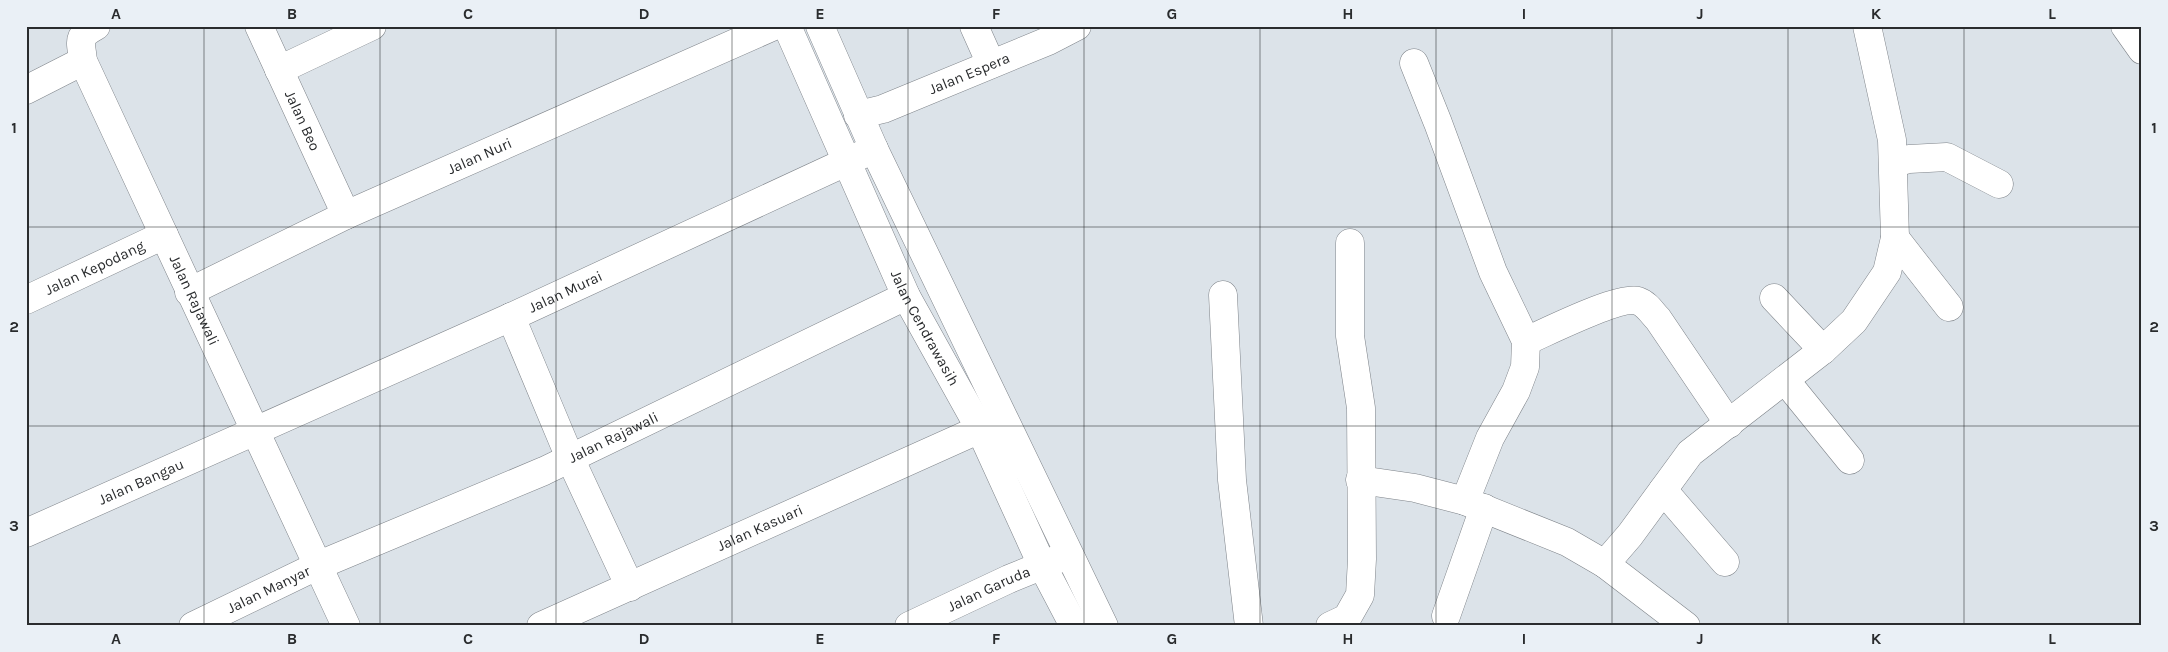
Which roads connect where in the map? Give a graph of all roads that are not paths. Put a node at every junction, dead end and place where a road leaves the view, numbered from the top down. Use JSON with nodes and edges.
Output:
{"nodes":[{"id":1,"x":259,"y":26,"type":"edge"},
{"id":2,"x":372,"y":26,"type":"edge"},
{"id":3,"x":774,"y":26,"type":"edge"},
{"id":4,"x":787,"y":26,"type":"edge"},
{"id":5,"x":820,"y":26,"type":"edge"},
{"id":6,"x":974,"y":26,"type":"edge"},
{"id":7,"x":1077,"y":26,"type":"edge"},
{"id":8,"x":1867,"y":26,"type":"edge"},
{"id":9,"x":2125,"y":26,"type":"edge"},
{"id":10,"x":89,"y":30,"type":"edge"},
{"id":11,"x":2142,"y":50,"type":"edge"},
{"id":12,"x":83,"y":61,"type":"junction"},
{"id":13,"x":1414,"y":63,"type":"dead end"},
{"id":14,"x":991,"y":64,"type":"junction"},
{"id":15,"x":279,"y":70,"type":"junction"},
{"id":16,"x":39,"y":75,"type":"edge"},
{"id":17,"x":26,"y":90,"type":"edge"},
{"id":18,"x":858,"y":115,"type":"junction"},
{"id":19,"x":874,"y":149,"type":"junction"},
{"id":20,"x":846,"y":162,"type":"junction"},
{"id":21,"x":1894,"y":163,"type":"junction"},
{"id":22,"x":1999,"y":184,"type":"dead end"},
{"id":23,"x":346,"y":216,"type":"junction"},
{"id":24,"x":164,"y":235,"type":"junction"},
{"id":25,"x":1895,"y":238,"type":"junction"},
{"id":26,"x":1350,"y":243,"type":"dead end"},
{"id":27,"x":189,"y":292,"type":"junction"},
{"id":28,"x":1223,"y":295,"type":"dead end"},
{"id":29,"x":906,"y":296,"type":"junction"},
{"id":30,"x":1774,"y":298,"type":"dead end"},
{"id":31,"x":26,"y":300,"type":"edge"},
{"id":32,"x":1948,"y":307,"type":"dead end"},
{"id":33,"x":510,"y":317,"type":"junction"},
{"id":34,"x":1526,"y":341,"type":"junction"},
{"id":35,"x":1823,"y":350,"type":"junction"},
{"id":36,"x":1785,"y":380,"type":"junction"},
{"id":37,"x":1729,"y":424,"type":"junction"},
{"id":38,"x":980,"y":429,"type":"junction"},
{"id":39,"x":256,"y":432,"type":"junction"},
{"id":40,"x":570,"y":458,"type":"junction"},
{"id":41,"x":1850,"y":460,"type":"dead end"},
{"id":42,"x":1360,"y":480,"type":"junction"},
{"id":43,"x":1663,"y":490,"type":"junction"},
{"id":44,"x":1474,"y":505,"type":"junction"},
{"id":45,"x":26,"y":533,"type":"edge"},
{"id":46,"x":1069,"y":554,"type":"junction"},
{"id":47,"x":1725,"y":562,"type":"dead end"},
{"id":48,"x":1042,"y":564,"type":"junction"},
{"id":49,"x":1605,"y":564,"type":"junction"},
{"id":50,"x":316,"y":566,"type":"junction"},
{"id":51,"x":630,"y":587,"type":"junction"},
{"id":52,"x":1446,"y":616,"type":"dead end"},
{"id":53,"x":193,"y":626,"type":"edge"},
{"id":54,"x":346,"y":626,"type":"edge"},
{"id":55,"x":541,"y":626,"type":"edge"},
{"id":56,"x":909,"y":626,"type":"edge"},
{"id":57,"x":1074,"y":626,"type":"edge"},
{"id":58,"x":1104,"y":626,"type":"edge"},
{"id":59,"x":1249,"y":626,"type":"edge"},
{"id":60,"x":1330,"y":626,"type":"edge"},
{"id":61,"x":1686,"y":626,"type":"edge"}],
"edges":[{"from":1,"to":15,"type":"street","name":"Jalan Beo"},
{"from":2,"to":15,"type":"street"},
{"from":3,"to":23,"type":"street","name":"Jalan Nuri"},
{"from":4,"to":20,"type":"street","name":"Jalan Cendrawasih"},
{"from":5,"to":18,"type":"street","name":"Jalan Cendrawasih"},
{"from":6,"to":14,"type":"street"},
{"from":7,"to":14,"type":"street","name":"Jalan Espera"},
{"from":8,"to":21,"type":"street"},
{"from":9,"to":11,"type":"street"},
{"from":10,"to":12,"type":"street","name":"Jalan Rajawali"},
{"from":12,"to":16,"type":"street"},
{"from":12,"to":24,"type":"street","name":"Jalan Rajawali"},
{"from":13,"to":34,"type":"street"},
{"from":14,"to":18,"type":"street","name":"Jalan Espera"},
{"from":15,"to":23,"type":"street","name":"Jalan Beo"},
{"from":16,"to":17,"type":"street"},
{"from":18,"to":19,"type":"street","name":"Jalan Cendrawasih"},
{"from":19,"to":20,"type":"street","name":"Jalan Murai"},
{"from":19,"to":46,"type":"street","name":"Jalan Cendrawasih"},
{"from":20,"to":29,"type":"street","name":"Jalan Cendrawasih"},
{"from":20,"to":33,"type":"street","name":"Jalan Murai"},
{"from":21,"to":22,"type":"street"},
{"from":21,"to":25,"type":"street"},
{"from":23,"to":27,"type":"street","name":"Jalan Nuri"},
{"from":24,"to":27,"type":"street","name":"Jalan Rajawali"},
{"from":24,"to":31,"type":"street","name":"Jalan Kepodang"},
{"from":25,"to":32,"type":"street"},
{"from":25,"to":35,"type":"street"},
{"from":26,"to":42,"type":"street"},
{"from":27,"to":39,"type":"street","name":"Jalan Rajawali"},
{"from":28,"to":59,"type":"street"},
{"from":29,"to":38,"type":"street","name":"Jalan Cendrawasih"},
{"from":29,"to":40,"type":"street","name":"Jalan Rajawali"},
{"from":30,"to":35,"type":"street"},
{"from":33,"to":39,"type":"street","name":"Jalan Murai"},
{"from":33,"to":40,"type":"street"},
{"from":34,"to":37,"type":"street"},
{"from":34,"to":44,"type":"street"},
{"from":35,"to":36,"type":"street"},
{"from":36,"to":37,"type":"street"},
{"from":36,"to":41,"type":"street"},
{"from":37,"to":43,"type":"street"},
{"from":38,"to":48,"type":"street","name":"Jalan Cendrawasih"},
{"from":38,"to":51,"type":"street","name":"Jalan Kasuari"},
{"from":39,"to":45,"type":"street","name":"Jalan Bangau"},
{"from":39,"to":50,"type":"street","name":"Jalan Rajawali"},
{"from":40,"to":50,"type":"street","name":"Jalan Rajawali"},
{"from":40,"to":51,"type":"street"},
{"from":42,"to":44,"type":"street"},
{"from":42,"to":60,"type":"street"},
{"from":43,"to":47,"type":"street"},
{"from":43,"to":49,"type":"street"},
{"from":44,"to":49,"type":"street"},
{"from":44,"to":52,"type":"street"},
{"from":46,"to":48,"type":"street","name":"Jalan Garuda"},
{"from":46,"to":58,"type":"street","name":"Jalan Cendrawasih"},
{"from":48,"to":56,"type":"street","name":"Jalan Garuda"},
{"from":48,"to":57,"type":"street","name":"Jalan Cendrawasih"},
{"from":49,"to":61,"type":"street"},
{"from":50,"to":53,"type":"street","name":"Jalan Manyar"},
{"from":50,"to":54,"type":"street","name":"Jalan Rajawali"},
{"from":51,"to":55,"type":"street","name":"Jalan Kasuari"}]}
